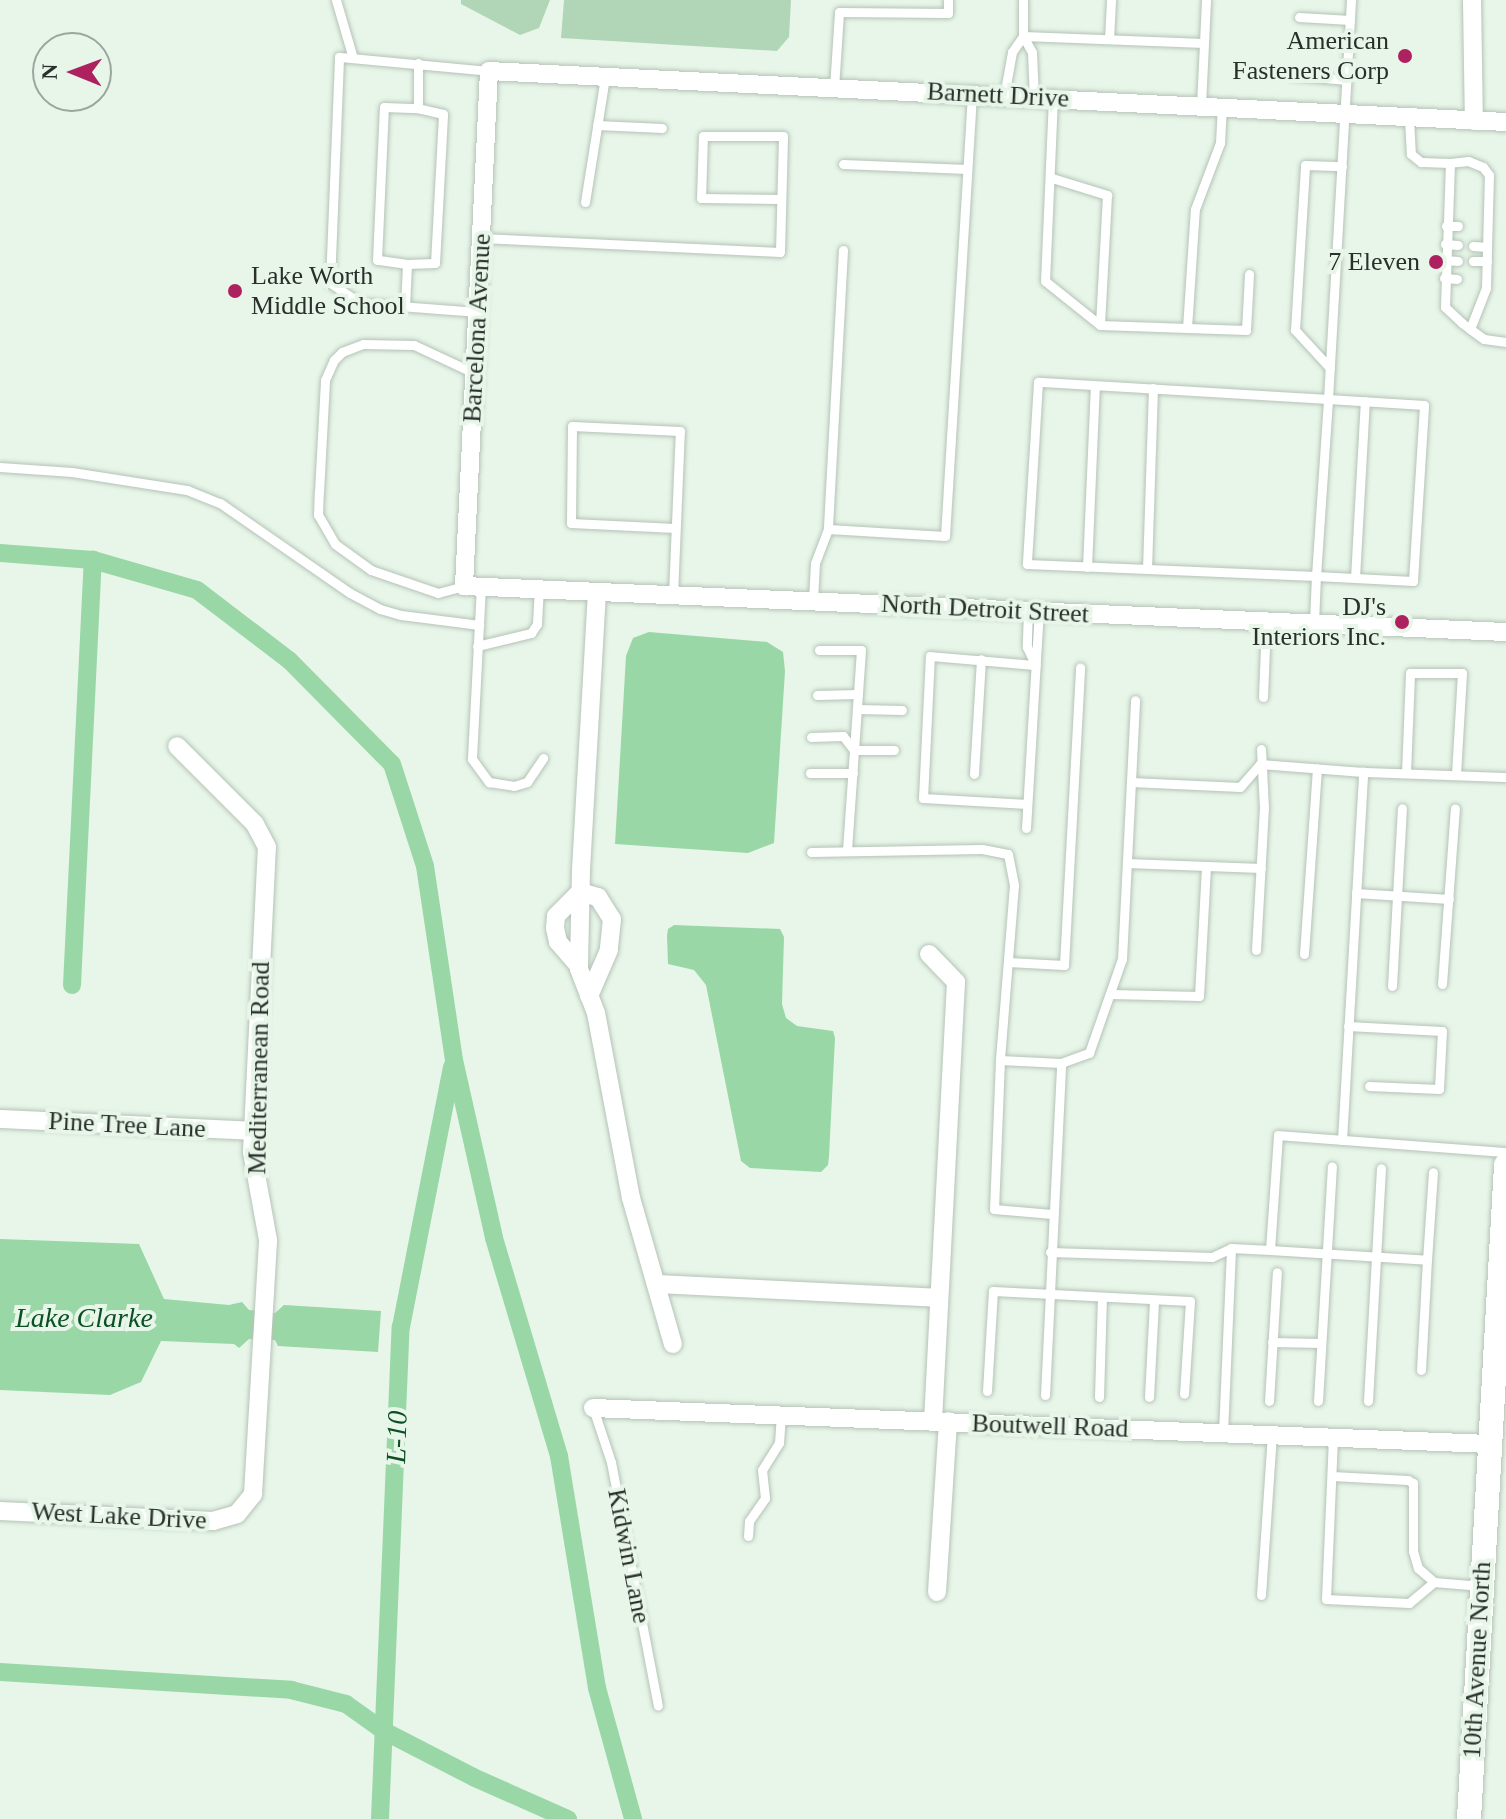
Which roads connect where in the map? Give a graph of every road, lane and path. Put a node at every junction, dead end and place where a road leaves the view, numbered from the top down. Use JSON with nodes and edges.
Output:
{"nodes":[{"id":1,"x":336,"y":0,"type":"edge"},
{"id":2,"x":948,"y":0,"type":"edge"},
{"id":3,"x":1023,"y":0,"type":"edge"},
{"id":4,"x":1111,"y":0,"type":"edge"},
{"id":5,"x":1206,"y":0,"type":"edge"},
{"id":6,"x":1351,"y":0,"type":"edge"},
{"id":7,"x":1472,"y":0,"type":"edge"},
{"id":8,"x":1299,"y":17,"type":"dead end"},
{"id":9,"x":1350,"y":20,"type":"junction"},
{"id":10,"x":1023,"y":36,"type":"junction"},
{"id":11,"x":1109,"y":39,"type":"junction"},
{"id":12,"x":1204,"y":43,"type":"junction"},
{"id":13,"x":353,"y":58,"type":"junction"},
{"id":14,"x":418,"y":63,"type":"junction"},
{"id":15,"x":489,"y":71,"type":"junction"},
{"id":16,"x":1291,"y":75,"type":"dead end"},
{"id":17,"x":605,"y":77,"type":"junction"},
{"id":18,"x":1347,"y":80,"type":"junction"},
{"id":19,"x":834,"y":88,"type":"junction"},
{"id":20,"x":972,"y":94,"type":"junction"},
{"id":21,"x":1004,"y":96,"type":"junction"},
{"id":22,"x":1044,"y":98,"type":"junction"},
{"id":23,"x":1201,"y":105,"type":"junction"},
{"id":24,"x":1222,"y":106,"type":"junction"},
{"id":25,"x":418,"y":108,"type":"junction"},
{"id":26,"x":1345,"y":112,"type":"junction"},
{"id":27,"x":1409,"y":118,"type":"junction"},
{"id":28,"x":1474,"y":121,"type":"junction"},
{"id":29,"x":1506,"y":122,"type":"edge"},
{"id":30,"x":597,"y":125,"type":"junction"},
{"id":31,"x":662,"y":128,"type":"dead end"},
{"id":32,"x":1450,"y":163,"type":"junction"},
{"id":33,"x":843,"y":164,"type":"dead end"},
{"id":34,"x":1342,"y":166,"type":"junction"},
{"id":35,"x":967,"y":169,"type":"junction"},
{"id":36,"x":1052,"y":178,"type":"junction"},
{"id":37,"x":781,"y":199,"type":"junction"},
{"id":38,"x":585,"y":202,"type":"dead end"},
{"id":39,"x":1476,"y":206,"type":"dead end"},
{"id":40,"x":1447,"y":207,"type":"junction"},
{"id":41,"x":1459,"y":207,"type":"dead end"},
{"id":42,"x":1488,"y":207,"type":"junction"},
{"id":43,"x":1446,"y":226,"type":"junction"},
{"id":44,"x":1458,"y":226,"type":"dead end"},
{"id":45,"x":1474,"y":227,"type":"dead end"},
{"id":46,"x":1487,"y":227,"type":"junction"},
{"id":47,"x":481,"y":238,"type":"junction"},
{"id":48,"x":1445,"y":244,"type":"junction"},
{"id":49,"x":1458,"y":245,"type":"dead end"},
{"id":50,"x":1473,"y":246,"type":"dead end"},
{"id":51,"x":1487,"y":247,"type":"junction"},
{"id":52,"x":843,"y":250,"type":"dead end"},
{"id":53,"x":1445,"y":260,"type":"junction"},
{"id":54,"x":1458,"y":261,"type":"dead end"},
{"id":55,"x":1473,"y":261,"type":"dead end"},
{"id":56,"x":1487,"y":261,"type":"junction"},
{"id":57,"x":407,"y":264,"type":"junction"},
{"id":58,"x":1249,"y":274,"type":"dead end"},
{"id":59,"x":1444,"y":278,"type":"junction"},
{"id":60,"x":1457,"y":279,"type":"dead end"},
{"id":61,"x":1475,"y":279,"type":"dead end"},
{"id":62,"x":1486,"y":280,"type":"junction"},
{"id":63,"x":405,"y":307,"type":"junction"},
{"id":64,"x":478,"y":312,"type":"junction"},
{"id":65,"x":1100,"y":325,"type":"junction"},
{"id":66,"x":1187,"y":328,"type":"junction"},
{"id":67,"x":1470,"y":329,"type":"junction"},
{"id":68,"x":1506,"y":342,"type":"edge"},
{"id":69,"x":1330,"y":368,"type":"junction"},
{"id":70,"x":474,"y":373,"type":"junction"},
{"id":71,"x":1095,"y":385,"type":"junction"},
{"id":72,"x":1153,"y":388,"type":"junction"},
{"id":73,"x":1328,"y":399,"type":"junction"},
{"id":74,"x":1365,"y":401,"type":"junction"},
{"id":75,"x":0,"y":467,"type":"edge"},
{"id":76,"x":675,"y":528,"type":"junction"},
{"id":77,"x":828,"y":529,"type":"junction"},
{"id":78,"x":1087,"y":567,"type":"junction"},
{"id":79,"x":1147,"y":569,"type":"junction"},
{"id":80,"x":1316,"y":576,"type":"junction"},
{"id":81,"x":1355,"y":578,"type":"junction"},
{"id":82,"x":472,"y":586,"type":"junction"},
{"id":83,"x":539,"y":589,"type":"junction"},
{"id":84,"x":597,"y":592,"type":"junction"},
{"id":85,"x":673,"y":595,"type":"junction"},
{"id":86,"x":813,"y":601,"type":"junction"},
{"id":87,"x":1034,"y":611,"type":"junction"},
{"id":88,"x":1266,"y":621,"type":"junction"},
{"id":89,"x":1314,"y":623,"type":"junction"},
{"id":90,"x":479,"y":625,"type":"junction"},
{"id":91,"x":1506,"y":632,"type":"edge"},
{"id":92,"x":477,"y":646,"type":"junction"},
{"id":93,"x":819,"y":650,"type":"dead end"},
{"id":94,"x":981,"y":659,"type":"junction"},
{"id":95,"x":1036,"y":665,"type":"junction"},
{"id":96,"x":1080,"y":667,"type":"dead end"},
{"id":97,"x":858,"y":694,"type":"junction"},
{"id":98,"x":817,"y":695,"type":"dead end"},
{"id":99,"x":1263,"y":697,"type":"dead end"},
{"id":100,"x":1135,"y":700,"type":"dead end"},
{"id":101,"x":857,"y":709,"type":"junction"},
{"id":102,"x":902,"y":710,"type":"dead end"},
{"id":103,"x":811,"y":737,"type":"dead end"},
{"id":104,"x":177,"y":746,"type":"dead end"},
{"id":105,"x":1261,"y":749,"type":"dead end"},
{"id":106,"x":854,"y":750,"type":"junction"},
{"id":107,"x":894,"y":750,"type":"dead end"},
{"id":108,"x":543,"y":758,"type":"dead end"},
{"id":109,"x":1260,"y":764,"type":"junction"},
{"id":110,"x":1317,"y":768,"type":"junction"},
{"id":111,"x":1363,"y":772,"type":"junction"},
{"id":112,"x":810,"y":773,"type":"dead end"},
{"id":113,"x":853,"y":773,"type":"junction"},
{"id":114,"x":1406,"y":773,"type":"junction"},
{"id":115,"x":974,"y":774,"type":"dead end"},
{"id":116,"x":1456,"y":775,"type":"junction"},
{"id":117,"x":1506,"y":777,"type":"edge"},
{"id":118,"x":1131,"y":782,"type":"junction"},
{"id":119,"x":1027,"y":804,"type":"junction"},
{"id":120,"x":1402,"y":808,"type":"dead end"},
{"id":121,"x":1455,"y":808,"type":"dead end"},
{"id":122,"x":1026,"y":828,"type":"dead end"},
{"id":123,"x":847,"y":851,"type":"junction"},
{"id":124,"x":811,"y":852,"type":"dead end"},
{"id":125,"x":1127,"y":863,"type":"junction"},
{"id":126,"x":1206,"y":866,"type":"junction"},
{"id":127,"x":1261,"y":868,"type":"junction"},
{"id":128,"x":580,"y":892,"type":"junction"},
{"id":129,"x":1356,"y":893,"type":"junction"},
{"id":130,"x":1397,"y":896,"type":"junction"},
{"id":131,"x":1449,"y":899,"type":"junction"},
{"id":132,"x":579,"y":945,"type":"junction"},
{"id":133,"x":609,"y":950,"type":"junction"},
{"id":134,"x":1256,"y":950,"type":"dead end"},
{"id":135,"x":929,"y":954,"type":"dead end"},
{"id":136,"x":1304,"y":954,"type":"dead end"},
{"id":137,"x":1008,"y":962,"type":"junction"},
{"id":138,"x":579,"y":966,"type":"junction"},
{"id":139,"x":1442,"y":984,"type":"dead end"},
{"id":140,"x":1392,"y":986,"type":"dead end"},
{"id":141,"x":1110,"y":994,"type":"junction"},
{"id":142,"x":589,"y":996,"type":"junction"},
{"id":143,"x":1348,"y":1026,"type":"junction"},
{"id":144,"x":1000,"y":1060,"type":"junction"},
{"id":145,"x":1061,"y":1063,"type":"junction"},
{"id":146,"x":1369,"y":1086,"type":"dead end"},
{"id":147,"x":0,"y":1119,"type":"edge"},
{"id":148,"x":253,"y":1131,"type":"junction"},
{"id":149,"x":1342,"y":1140,"type":"junction"},
{"id":150,"x":1506,"y":1152,"type":"edge"},
{"id":151,"x":1506,"y":1165,"type":"edge"},
{"id":152,"x":1332,"y":1166,"type":"dead end"},
{"id":153,"x":1381,"y":1168,"type":"dead end"},
{"id":154,"x":1433,"y":1172,"type":"dead end"},
{"id":155,"x":1052,"y":1214,"type":"junction"},
{"id":156,"x":1231,"y":1248,"type":"junction"},
{"id":157,"x":1270,"y":1250,"type":"junction"},
{"id":158,"x":1503,"y":1250,"type":"edge"},
{"id":159,"x":1050,"y":1252,"type":"junction"},
{"id":160,"x":1325,"y":1253,"type":"junction"},
{"id":161,"x":1375,"y":1256,"type":"junction"},
{"id":162,"x":1427,"y":1260,"type":"junction"},
{"id":163,"x":1277,"y":1272,"type":"dead end"},
{"id":164,"x":656,"y":1284,"type":"junction"},
{"id":165,"x":1048,"y":1294,"type":"junction"},
{"id":166,"x":1102,"y":1297,"type":"junction"},
{"id":167,"x":938,"y":1298,"type":"junction"},
{"id":168,"x":1154,"y":1300,"type":"junction"},
{"id":169,"x":1501,"y":1327,"type":"edge"},
{"id":170,"x":1272,"y":1342,"type":"junction"},
{"id":171,"x":1321,"y":1343,"type":"junction"},
{"id":172,"x":673,"y":1344,"type":"dead end"},
{"id":173,"x":1421,"y":1370,"type":"dead end"},
{"id":174,"x":987,"y":1391,"type":"dead end"},
{"id":175,"x":1184,"y":1394,"type":"dead end"},
{"id":176,"x":1045,"y":1395,"type":"dead end"},
{"id":177,"x":1099,"y":1397,"type":"dead end"},
{"id":178,"x":1149,"y":1397,"type":"dead end"},
{"id":179,"x":1269,"y":1401,"type":"dead end"},
{"id":180,"x":1318,"y":1401,"type":"dead end"},
{"id":181,"x":1368,"y":1401,"type":"dead end"},
{"id":182,"x":1498,"y":1405,"type":"edge"},
{"id":183,"x":593,"y":1408,"type":"joint"},
{"id":184,"x":781,"y":1414,"type":"junction"},
{"id":185,"x":941,"y":1421,"type":"junction"},
{"id":186,"x":1223,"y":1433,"type":"junction"},
{"id":187,"x":1272,"y":1435,"type":"junction"},
{"id":188,"x":1333,"y":1438,"type":"junction"},
{"id":189,"x":1497,"y":1445,"type":"edge"},
{"id":190,"x":1332,"y":1476,"type":"junction"},
{"id":191,"x":0,"y":1511,"type":"edge"},
{"id":192,"x":237,"y":1514,"type":"joint"},
{"id":193,"x":748,"y":1536,"type":"dead end"},
{"id":194,"x":1434,"y":1582,"type":"junction"},
{"id":195,"x":1481,"y":1586,"type":"junction"},
{"id":196,"x":937,"y":1592,"type":"dead end"},
{"id":197,"x":1261,"y":1595,"type":"dead end"},
{"id":198,"x":658,"y":1705,"type":"dead end"},
{"id":199,"x":1469,"y":1819,"type":"edge"}],
"edges":[{"from":1,"to":13,"type":"lane"},
{"from":2,"to":19,"type":"lane"},
{"from":3,"to":10,"type":"lane"},
{"from":4,"to":11,"type":"lane"},
{"from":5,"to":12,"type":"lane"},
{"from":6,"to":9,"type":"lane"},
{"from":7,"to":28,"type":"street"},
{"from":8,"to":9,"type":"lane"},
{"from":9,"to":18,"type":"lane"},
{"from":10,"to":11,"type":"lane"},
{"from":10,"to":21,"type":"lane"},
{"from":10,"to":22,"type":"lane"},
{"from":11,"to":12,"type":"lane"},
{"from":12,"to":23,"type":"lane"},
{"from":13,"to":14,"type":"lane"},
{"from":13,"to":63,"type":"lane"},
{"from":14,"to":15,"type":"lane"},
{"from":14,"to":25,"type":"lane"},
{"from":15,"to":17,"type":"street","name":"Barnett Drive"},
{"from":15,"to":47,"type":"street","name":"Barcelona Avenue"},
{"from":16,"to":18,"type":"lane"},
{"from":17,"to":19,"type":"street","name":"Barnett Drive"},
{"from":17,"to":30,"type":"lane"},
{"from":18,"to":26,"type":"lane"},
{"from":19,"to":20,"type":"street","name":"Barnett Drive"},
{"from":20,"to":21,"type":"street","name":"Barnett Drive"},
{"from":20,"to":35,"type":"lane"},
{"from":21,"to":22,"type":"street","name":"Barnett Drive"},
{"from":22,"to":23,"type":"street","name":"Barnett Drive"},
{"from":22,"to":36,"type":"lane"},
{"from":23,"to":24,"type":"street","name":"Barnett Drive"},
{"from":24,"to":26,"type":"street","name":"Barnett Drive"},
{"from":24,"to":66,"type":"lane"},
{"from":25,"to":57,"type":"lane"},
{"from":25,"to":57,"type":"lane"},
{"from":26,"to":27,"type":"street","name":"Barnett Drive"},
{"from":26,"to":34,"type":"lane"},
{"from":27,"to":28,"type":"street","name":"Barnett Drive"},
{"from":27,"to":32,"type":"lane"},
{"from":28,"to":29,"type":"street","name":"Barnett Drive"},
{"from":30,"to":31,"type":"lane"},
{"from":30,"to":38,"type":"lane"},
{"from":32,"to":40,"type":"lane"},
{"from":32,"to":42,"type":"lane"},
{"from":33,"to":35,"type":"lane"},
{"from":34,"to":69,"type":"lane"},
{"from":34,"to":69,"type":"lane"},
{"from":35,"to":77,"type":"lane"},
{"from":36,"to":65,"type":"lane"},
{"from":36,"to":65,"type":"lane"},
{"from":37,"to":37,"type":"lane"},
{"from":37,"to":47,"type":"lane"},
{"from":39,"to":42,"type":"lane"},
{"from":40,"to":41,"type":"lane"},
{"from":40,"to":43,"type":"lane"},
{"from":42,"to":46,"type":"lane"},
{"from":43,"to":44,"type":"lane"},
{"from":43,"to":48,"type":"lane"},
{"from":45,"to":46,"type":"lane"},
{"from":46,"to":51,"type":"lane"},
{"from":47,"to":64,"type":"street","name":"Barcelona Avenue"},
{"from":48,"to":49,"type":"lane"},
{"from":48,"to":53,"type":"lane"},
{"from":50,"to":51,"type":"lane"},
{"from":51,"to":56,"type":"lane"},
{"from":52,"to":77,"type":"lane"},
{"from":53,"to":54,"type":"lane"},
{"from":53,"to":59,"type":"lane"},
{"from":55,"to":56,"type":"lane"},
{"from":56,"to":62,"type":"lane"},
{"from":57,"to":63,"type":"lane"},
{"from":58,"to":66,"type":"lane"},
{"from":59,"to":60,"type":"lane"},
{"from":59,"to":67,"type":"lane"},
{"from":61,"to":62,"type":"lane"},
{"from":62,"to":67,"type":"lane"},
{"from":63,"to":64,"type":"lane"},
{"from":64,"to":70,"type":"street","name":"Barcelona Avenue"},
{"from":65,"to":66,"type":"lane"},
{"from":67,"to":68,"type":"lane"},
{"from":69,"to":73,"type":"lane"},
{"from":70,"to":82,"type":"street","name":"Barcelona Avenue"},
{"from":70,"to":82,"type":"lane"},
{"from":71,"to":72,"type":"lane"},
{"from":71,"to":78,"type":"lane"},
{"from":71,"to":78,"type":"lane"},
{"from":72,"to":73,"type":"lane"},
{"from":72,"to":79,"type":"lane"},
{"from":73,"to":74,"type":"lane"},
{"from":73,"to":80,"type":"lane"},
{"from":74,"to":81,"type":"lane"},
{"from":74,"to":81,"type":"lane"},
{"from":75,"to":90,"type":"lane"},
{"from":76,"to":76,"type":"lane"},
{"from":76,"to":85,"type":"lane"},
{"from":77,"to":86,"type":"lane"},
{"from":78,"to":79,"type":"lane"},
{"from":79,"to":80,"type":"lane"},
{"from":80,"to":81,"type":"lane"},
{"from":80,"to":89,"type":"lane"},
{"from":82,"to":83,"type":"street","name":"North Detroit Street"},
{"from":82,"to":90,"type":"lane"},
{"from":83,"to":84,"type":"street","name":"North Detroit Street"},
{"from":83,"to":92,"type":"lane"},
{"from":84,"to":85,"type":"street","name":"North Detroit Street"},
{"from":84,"to":128,"type":"street"},
{"from":85,"to":86,"type":"street","name":"North Detroit Street"},
{"from":86,"to":87,"type":"street","name":"North Detroit Street"},
{"from":87,"to":88,"type":"street","name":"North Detroit Street"},
{"from":87,"to":95,"type":"lane"},
{"from":88,"to":89,"type":"street","name":"North Detroit Street"},
{"from":88,"to":99,"type":"lane"},
{"from":89,"to":91,"type":"street","name":"North Detroit Street"},
{"from":90,"to":92,"type":"lane"},
{"from":92,"to":108,"type":"lane"},
{"from":93,"to":97,"type":"lane"},
{"from":94,"to":95,"type":"lane"},
{"from":94,"to":115,"type":"lane"},
{"from":94,"to":119,"type":"lane"},
{"from":95,"to":119,"type":"lane"},
{"from":96,"to":137,"type":"lane"},
{"from":97,"to":98,"type":"lane"},
{"from":97,"to":101,"type":"lane"},
{"from":100,"to":118,"type":"lane"},
{"from":101,"to":102,"type":"lane"},
{"from":101,"to":106,"type":"lane"},
{"from":103,"to":106,"type":"lane"},
{"from":104,"to":148,"type":"street","name":"Mediterranean Road"},
{"from":105,"to":109,"type":"lane"},
{"from":106,"to":107,"type":"lane"},
{"from":106,"to":113,"type":"lane"},
{"from":109,"to":110,"type":"lane"},
{"from":109,"to":118,"type":"lane"},
{"from":109,"to":127,"type":"lane"},
{"from":110,"to":111,"type":"lane"},
{"from":110,"to":136,"type":"lane"},
{"from":111,"to":114,"type":"lane"},
{"from":111,"to":129,"type":"lane"},
{"from":112,"to":113,"type":"lane"},
{"from":113,"to":123,"type":"lane"},
{"from":114,"to":116,"type":"lane"},
{"from":114,"to":116,"type":"lane"},
{"from":116,"to":117,"type":"lane"},
{"from":118,"to":125,"type":"lane"},
{"from":119,"to":122,"type":"lane"},
{"from":120,"to":130,"type":"lane"},
{"from":121,"to":131,"type":"lane"},
{"from":123,"to":124,"type":"lane"},
{"from":123,"to":137,"type":"lane"},
{"from":125,"to":126,"type":"lane"},
{"from":125,"to":141,"type":"lane"},
{"from":126,"to":127,"type":"lane"},
{"from":126,"to":141,"type":"lane"},
{"from":127,"to":134,"type":"lane"},
{"from":128,"to":132,"type":"street"},
{"from":128,"to":133,"type":"street"},
{"from":128,"to":138,"type":"street"},
{"from":129,"to":130,"type":"lane"},
{"from":129,"to":143,"type":"lane"},
{"from":130,"to":131,"type":"lane"},
{"from":130,"to":140,"type":"lane"},
{"from":131,"to":139,"type":"lane"},
{"from":132,"to":133,"type":"street"},
{"from":132,"to":138,"type":"street"},
{"from":133,"to":142,"type":"street"},
{"from":135,"to":167,"type":"street"},
{"from":137,"to":144,"type":"lane"},
{"from":138,"to":142,"type":"street"},
{"from":141,"to":145,"type":"lane"},
{"from":142,"to":164,"type":"street"},
{"from":143,"to":146,"type":"lane"},
{"from":143,"to":149,"type":"lane"},
{"from":144,"to":145,"type":"lane"},
{"from":144,"to":155,"type":"lane"},
{"from":145,"to":155,"type":"lane"},
{"from":147,"to":148,"type":"street","name":"Pine Tree Lane"},
{"from":148,"to":192,"type":"street","name":"Mediterranean Road"},
{"from":149,"to":150,"type":"lane"},
{"from":149,"to":157,"type":"lane"},
{"from":151,"to":158,"type":"street","name":"10th Avenue North"},
{"from":152,"to":160,"type":"lane"},
{"from":153,"to":161,"type":"lane"},
{"from":154,"to":162,"type":"lane"},
{"from":155,"to":159,"type":"lane"},
{"from":156,"to":157,"type":"lane"},
{"from":156,"to":159,"type":"lane"},
{"from":156,"to":186,"type":"lane"},
{"from":157,"to":160,"type":"lane"},
{"from":158,"to":169,"type":"street","name":"10th Avenue North"},
{"from":159,"to":165,"type":"lane"},
{"from":160,"to":161,"type":"lane"},
{"from":160,"to":171,"type":"lane"},
{"from":161,"to":162,"type":"lane"},
{"from":161,"to":181,"type":"lane"},
{"from":162,"to":173,"type":"lane"},
{"from":163,"to":170,"type":"lane"},
{"from":164,"to":167,"type":"street"},
{"from":164,"to":172,"type":"street"},
{"from":165,"to":166,"type":"lane"},
{"from":165,"to":174,"type":"lane"},
{"from":165,"to":176,"type":"lane"},
{"from":166,"to":168,"type":"lane"},
{"from":166,"to":177,"type":"lane"},
{"from":167,"to":185,"type":"street"},
{"from":168,"to":175,"type":"lane"},
{"from":168,"to":178,"type":"lane"},
{"from":169,"to":182,"type":"street","name":"10th Avenue North"},
{"from":170,"to":171,"type":"lane"},
{"from":170,"to":179,"type":"lane"},
{"from":171,"to":180,"type":"lane"},
{"from":182,"to":189,"type":"street","name":"10th Avenue North"},
{"from":183,"to":184,"type":"street","name":"Boutwell Road"},
{"from":183,"to":198,"type":"lane","name":"Kidwin Lane"},
{"from":184,"to":185,"type":"street","name":"Boutwell Road"},
{"from":184,"to":193,"type":"lane"},
{"from":185,"to":186,"type":"street","name":"Boutwell Road"},
{"from":185,"to":196,"type":"street"},
{"from":186,"to":187,"type":"street","name":"Boutwell Road"},
{"from":187,"to":188,"type":"street","name":"Boutwell Road"},
{"from":187,"to":197,"type":"lane"},
{"from":188,"to":189,"type":"street","name":"Boutwell Road"},
{"from":188,"to":190,"type":"lane"},
{"from":189,"to":195,"type":"street","name":"10th Avenue North"},
{"from":190,"to":194,"type":"lane"},
{"from":190,"to":194,"type":"lane"},
{"from":191,"to":192,"type":"street","name":"West Lake Drive"},
{"from":194,"to":195,"type":"lane"},
{"from":195,"to":199,"type":"street","name":"10th Avenue North"}]}
